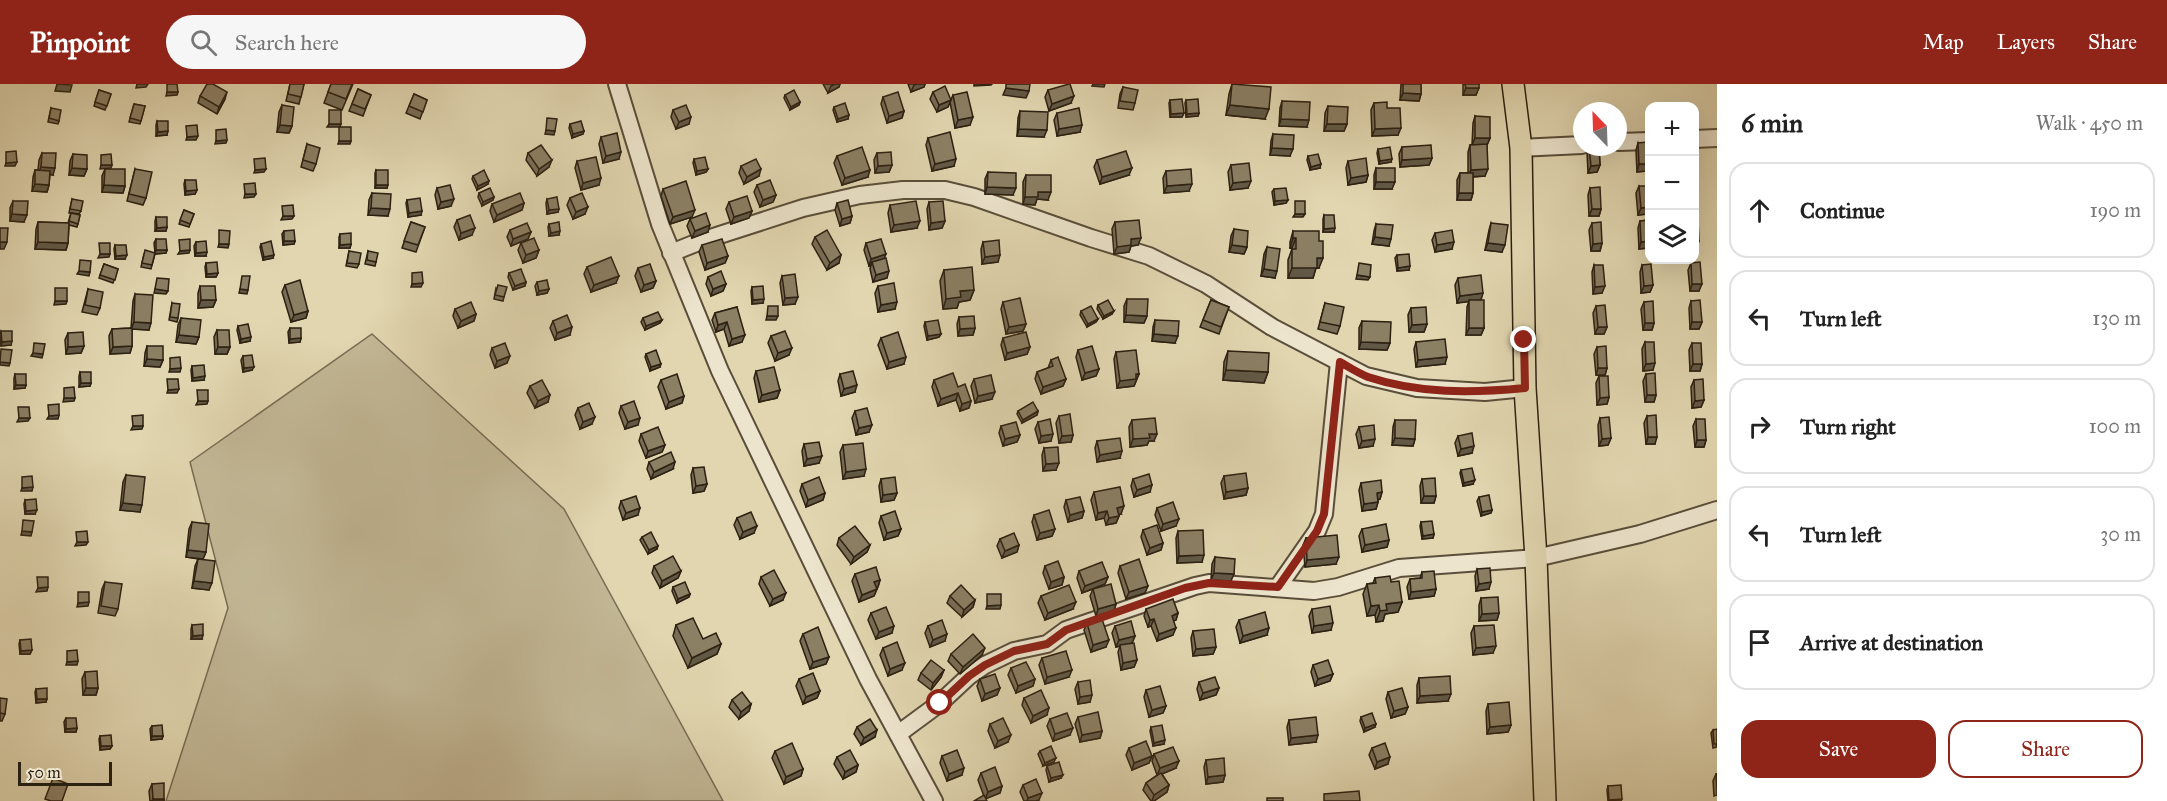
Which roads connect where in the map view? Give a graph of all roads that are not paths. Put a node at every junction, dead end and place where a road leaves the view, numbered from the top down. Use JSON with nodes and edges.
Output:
{"nodes":[{"id":1,"x":617,"y":84,"type":"edge"},
{"id":2,"x":1513,"y":84,"type":"edge"},
{"id":3,"x":1717,"y":138,"type":"edge"},
{"id":4,"x":1699,"y":139,"type":"edge"},
{"id":5,"x":1645,"y":141,"type":"edge"},
{"id":6,"x":1627,"y":142,"type":"edge"},
{"id":7,"x":1573,"y":145,"type":"edge"},
{"id":8,"x":1521,"y":148,"type":"junction"},
{"id":9,"x":671,"y":254,"type":"junction"},
{"id":10,"x":1340,"y":362,"type":"junction"},
{"id":11,"x":1525,"y":388,"type":"junction"},
{"id":12,"x":1717,"y":510,"type":"edge"},
{"id":13,"x":1536,"y":558,"type":"junction"},
{"id":14,"x":1278,"y":587,"type":"junction"},
{"id":15,"x":898,"y":734,"type":"junction"},
{"id":16,"x":934,"y":801,"type":"edge"},
{"id":17,"x":1545,"y":801,"type":"edge"}],
"edges":[{"from":1,"to":9,"type":"street"},
{"from":2,"to":8,"type":"main road"},
{"from":3,"to":4,"type":"street"},
{"from":5,"to":6,"type":"street"},
{"from":7,"to":8,"type":"street"},
{"from":8,"to":11,"type":"main road"},
{"from":9,"to":10,"type":"street"},
{"from":9,"to":15,"type":"street"},
{"from":10,"to":11,"type":"street"},
{"from":10,"to":14,"type":"street"},
{"from":11,"to":13,"type":"main road"},
{"from":12,"to":13,"type":"street"},
{"from":13,"to":14,"type":"street"},
{"from":13,"to":17,"type":"main road"},
{"from":14,"to":15,"type":"street"},
{"from":15,"to":16,"type":"street"}]}
